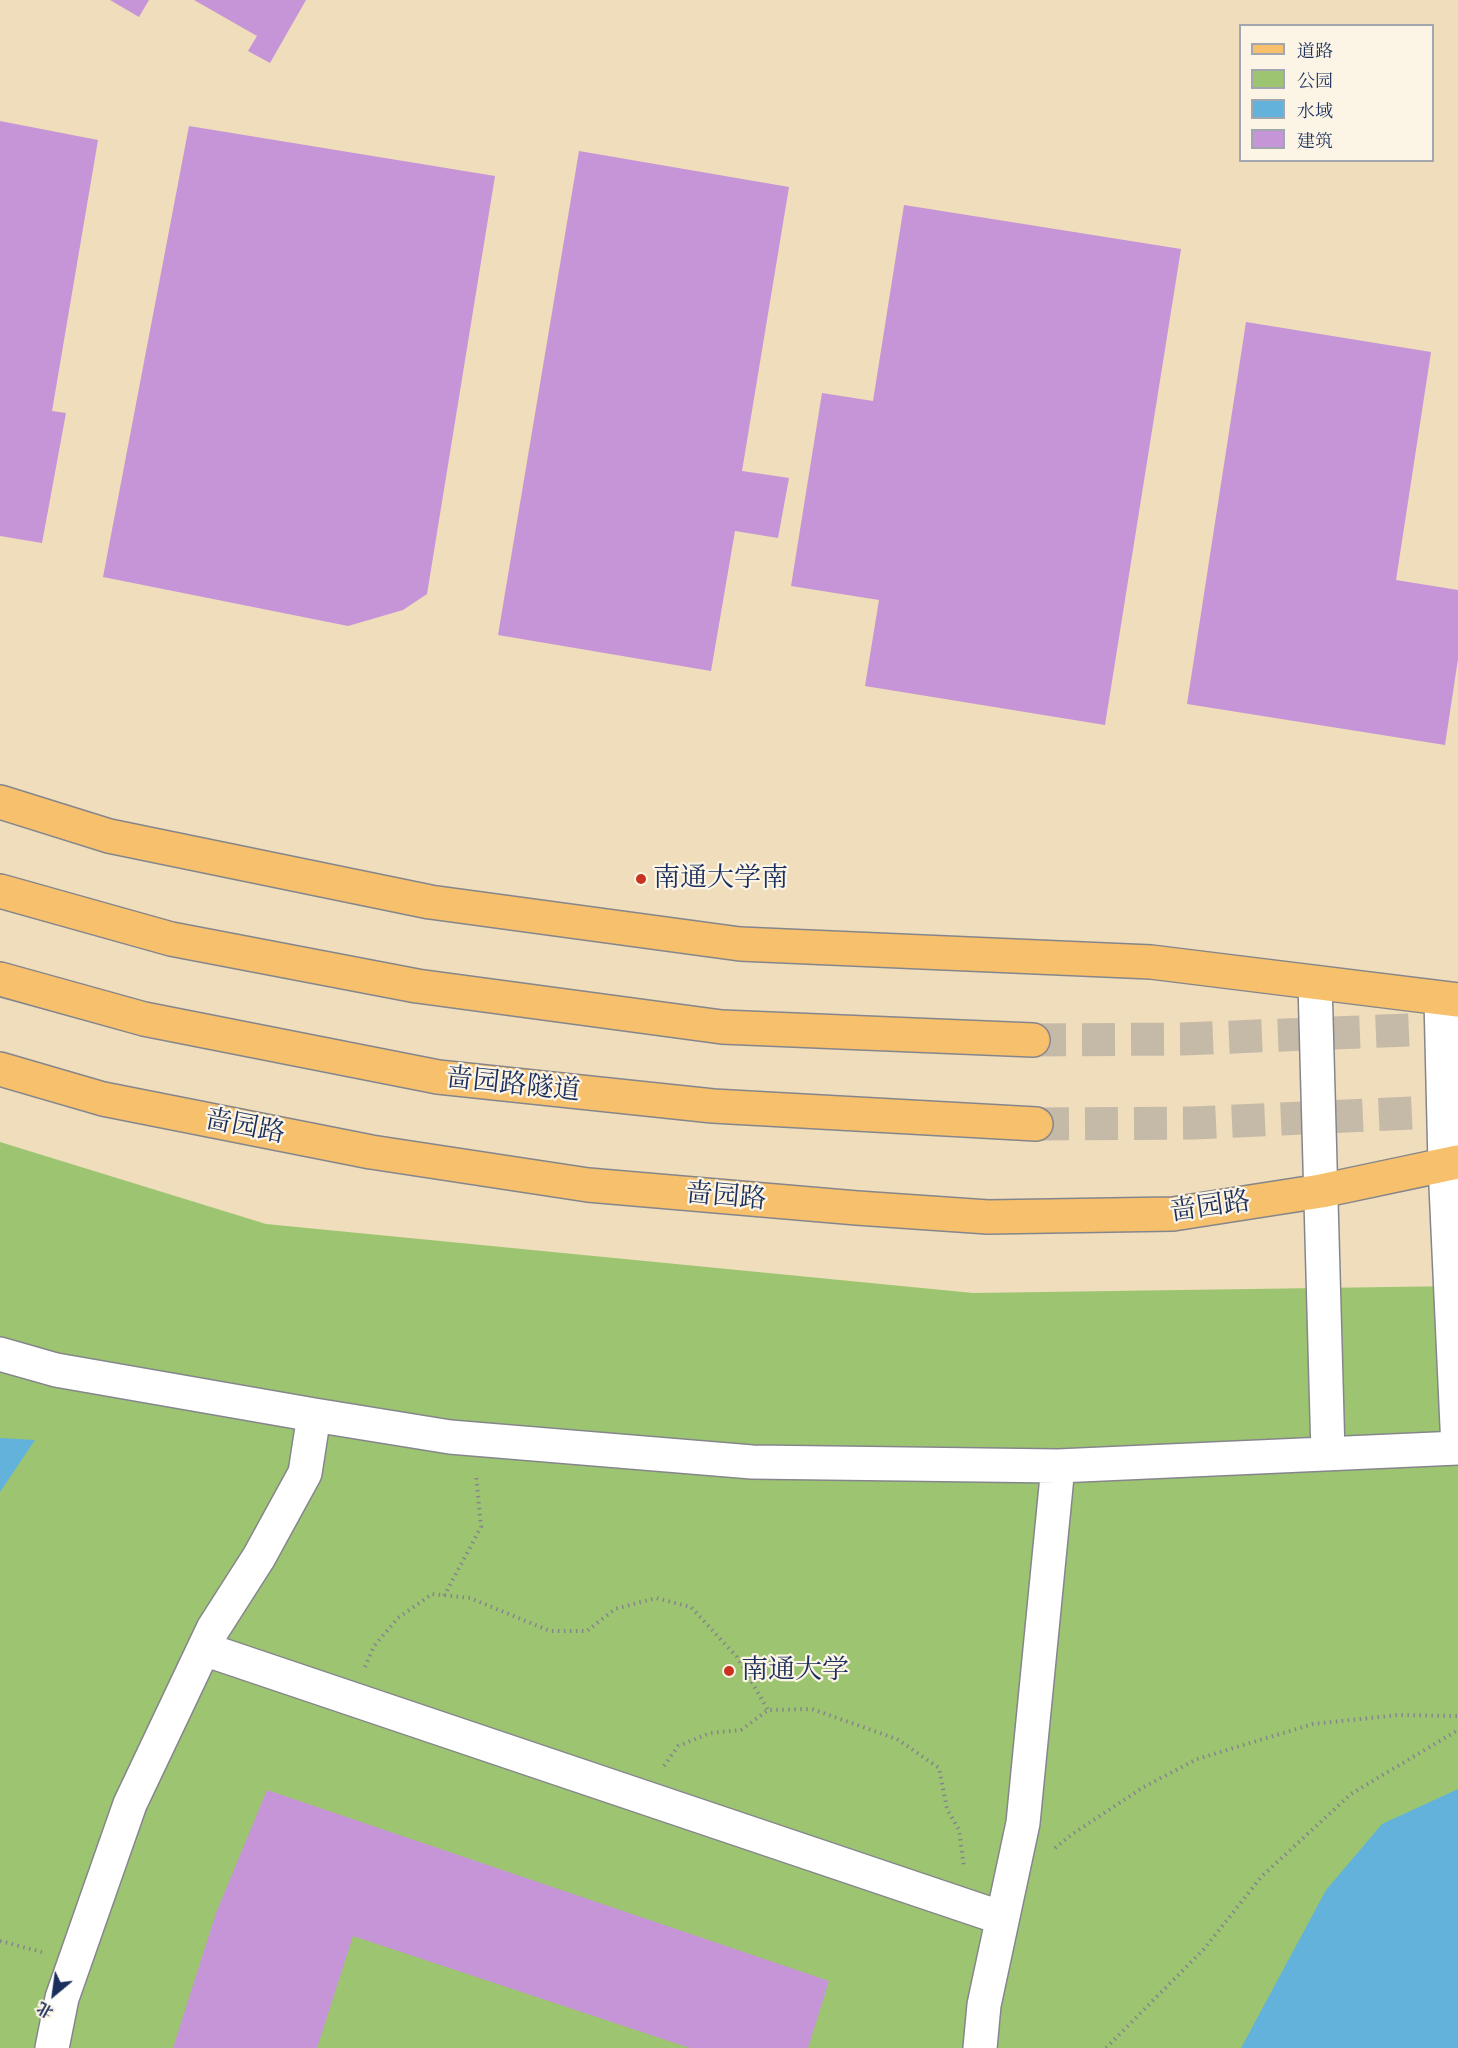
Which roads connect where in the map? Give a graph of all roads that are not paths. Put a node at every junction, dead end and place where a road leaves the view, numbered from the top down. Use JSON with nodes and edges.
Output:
{"nodes":[{"id":1,"x":0,"y":802,"type":"edge"},
{"id":2,"x":0,"y":891,"type":"edge"},
{"id":3,"x":0,"y":979,"type":"edge"},
{"id":4,"x":1315,"y":983,"type":"junction"},
{"id":5,"x":1450,"y":1000,"type":"edge"},
{"id":6,"x":1033,"y":1040,"type":"tunnel mouth"},
{"id":7,"x":0,"y":1069,"type":"edge"},
{"id":8,"x":1036,"y":1124,"type":"tunnel mouth"},
{"id":9,"x":1451,"y":1163,"type":"edge"},
{"id":10,"x":1321,"y":1191,"type":"junction"},
{"id":11,"x":0,"y":1354,"type":"edge"},
{"id":12,"x":314,"y":1415,"type":"junction"},
{"id":13,"x":1458,"y":1448,"type":"edge"},
{"id":14,"x":1328,"y":1454,"type":"junction"},
{"id":15,"x":1058,"y":1466,"type":"junction"},
{"id":16,"x":204,"y":1649,"type":"junction"},
{"id":17,"x":1002,"y":1918,"type":"junction"},
{"id":18,"x":52,"y":2048,"type":"edge"},
{"id":19,"x":980,"y":2048,"type":"edge"}],
"edges":[{"from":1,"to":4,"type":"main road"},
{"from":2,"to":6,"type":"main road"},
{"from":3,"to":8,"type":"main road","name":"啬园路隧道"},
{"from":4,"to":5,"type":"main road"},
{"from":4,"to":10,"type":"street"},
{"from":5,"to":9,"type":"street"},
{"from":7,"to":10,"type":"main road","name":"啬园路"},
{"from":9,"to":10,"type":"main road","name":"啬园路"},
{"from":9,"to":13,"type":"street"},
{"from":10,"to":14,"type":"street"},
{"from":11,"to":12,"type":"street"},
{"from":12,"to":15,"type":"street"},
{"from":12,"to":16,"type":"street"},
{"from":13,"to":14,"type":"street"},
{"from":14,"to":15,"type":"street"},
{"from":15,"to":17,"type":"street"},
{"from":16,"to":17,"type":"street"},
{"from":16,"to":18,"type":"street"},
{"from":17,"to":19,"type":"street"}]}
